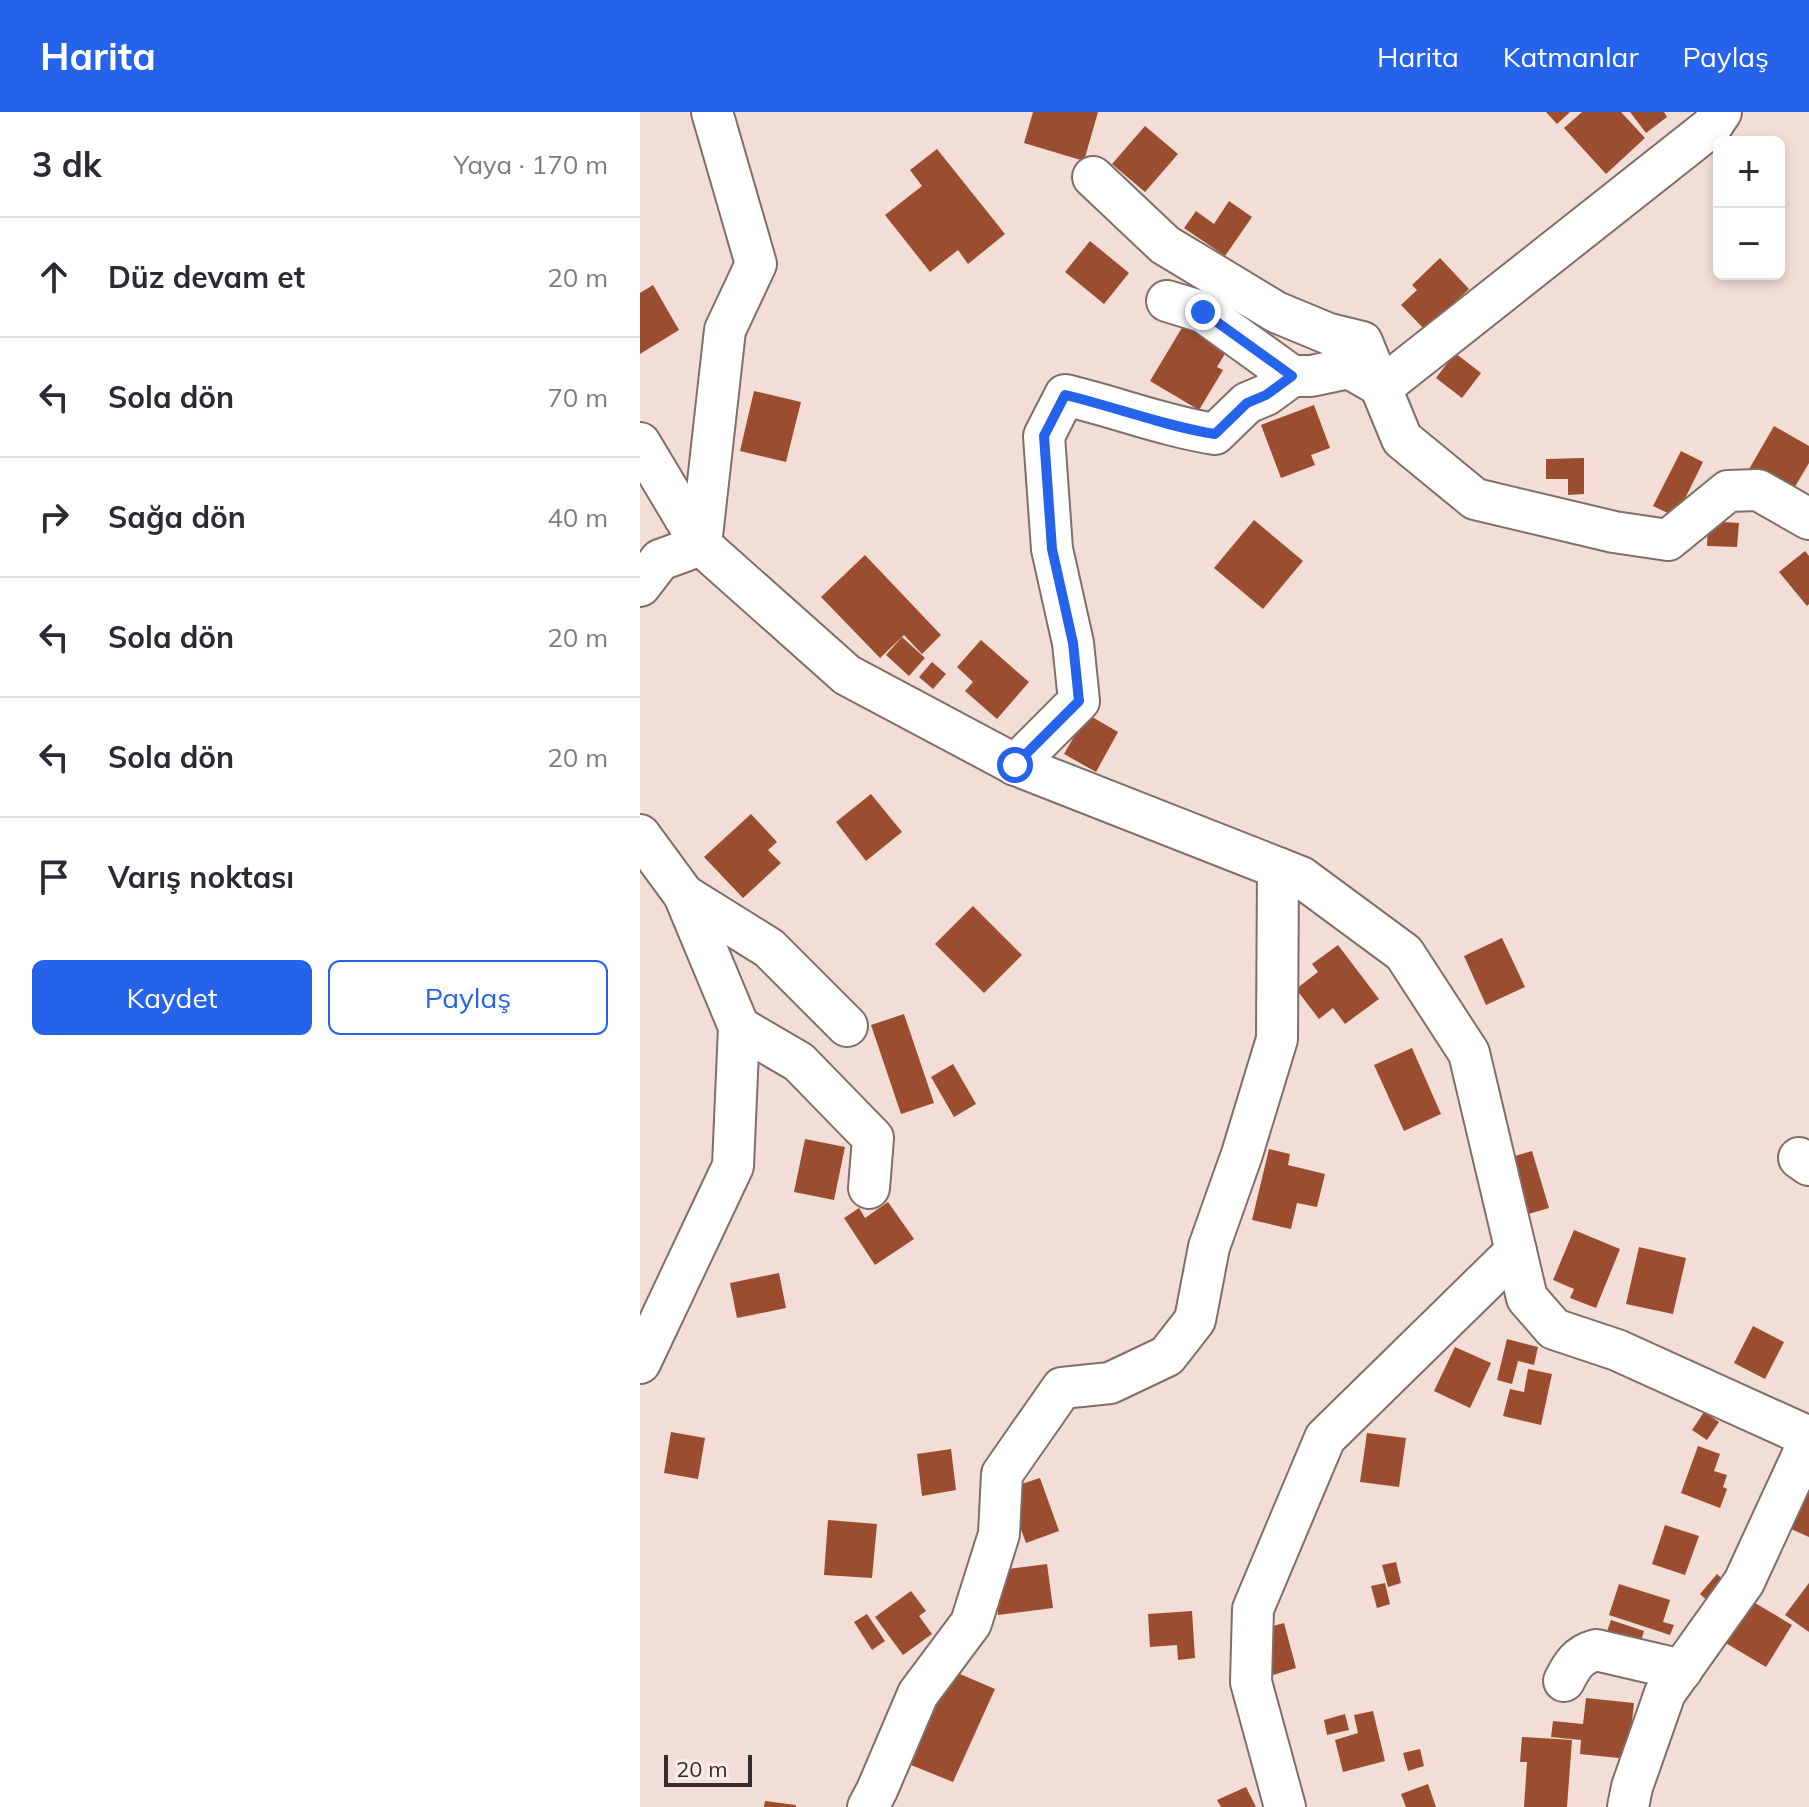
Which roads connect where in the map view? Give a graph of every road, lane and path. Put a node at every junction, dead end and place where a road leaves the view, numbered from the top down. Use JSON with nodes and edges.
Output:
{"nodes":[{"id":1,"x":712,"y":112,"type":"edge"},
{"id":2,"x":1721,"y":112,"type":"edge"},
{"id":3,"x":1093,"y":177,"type":"dead end"},
{"id":4,"x":1167,"y":301,"type":"dead end"},
{"id":5,"x":1292,"y":376,"type":"junction"},
{"id":6,"x":1382,"y":387,"type":"junction"},
{"id":7,"x":640,"y":443,"type":"edge"},
{"id":8,"x":1809,"y":519,"type":"edge"},
{"id":9,"x":701,"y":545,"type":"junction"},
{"id":10,"x":640,"y":586,"type":"edge"},
{"id":11,"x":1015,"y":765,"type":"junction"},
{"id":12,"x":640,"y":835,"type":"edge"},
{"id":13,"x":1278,"y":868,"type":"junction"},
{"id":14,"x":684,"y":895,"type":"junction"},
{"id":15,"x":847,"y":1026,"type":"dead end"},
{"id":16,"x":739,"y":1027,"type":"junction"},
{"id":17,"x":869,"y":1188,"type":"dead end"},
{"id":18,"x":1516,"y":1251,"type":"junction"},
{"id":19,"x":640,"y":1363,"type":"edge"},
{"id":20,"x":1809,"y":1439,"type":"edge"},
{"id":21,"x":1682,"y":1670,"type":"junction"},
{"id":22,"x":1564,"y":1681,"type":"dead end"},
{"id":23,"x":868,"y":1807,"type":"edge"},
{"id":24,"x":1285,"y":1807,"type":"edge"},
{"id":25,"x":1628,"y":1807,"type":"edge"}],
"edges":[{"from":1,"to":9,"type":"street"},
{"from":2,"to":6,"type":"street"},
{"from":3,"to":6,"type":"street"},
{"from":4,"to":5,"type":"street"},
{"from":5,"to":6,"type":"street"},
{"from":5,"to":11,"type":"street"},
{"from":6,"to":8,"type":"street"},
{"from":7,"to":9,"type":"street"},
{"from":9,"to":10,"type":"street"},
{"from":9,"to":11,"type":"street"},
{"from":11,"to":13,"type":"street"},
{"from":12,"to":14,"type":"street"},
{"from":13,"to":18,"type":"street"},
{"from":13,"to":23,"type":"street"},
{"from":14,"to":15,"type":"street"},
{"from":14,"to":16,"type":"street"},
{"from":16,"to":17,"type":"street"},
{"from":16,"to":19,"type":"street"},
{"from":18,"to":20,"type":"street"},
{"from":18,"to":24,"type":"street"},
{"from":20,"to":21,"type":"street"},
{"from":21,"to":22,"type":"street"},
{"from":21,"to":25,"type":"street"}]}
